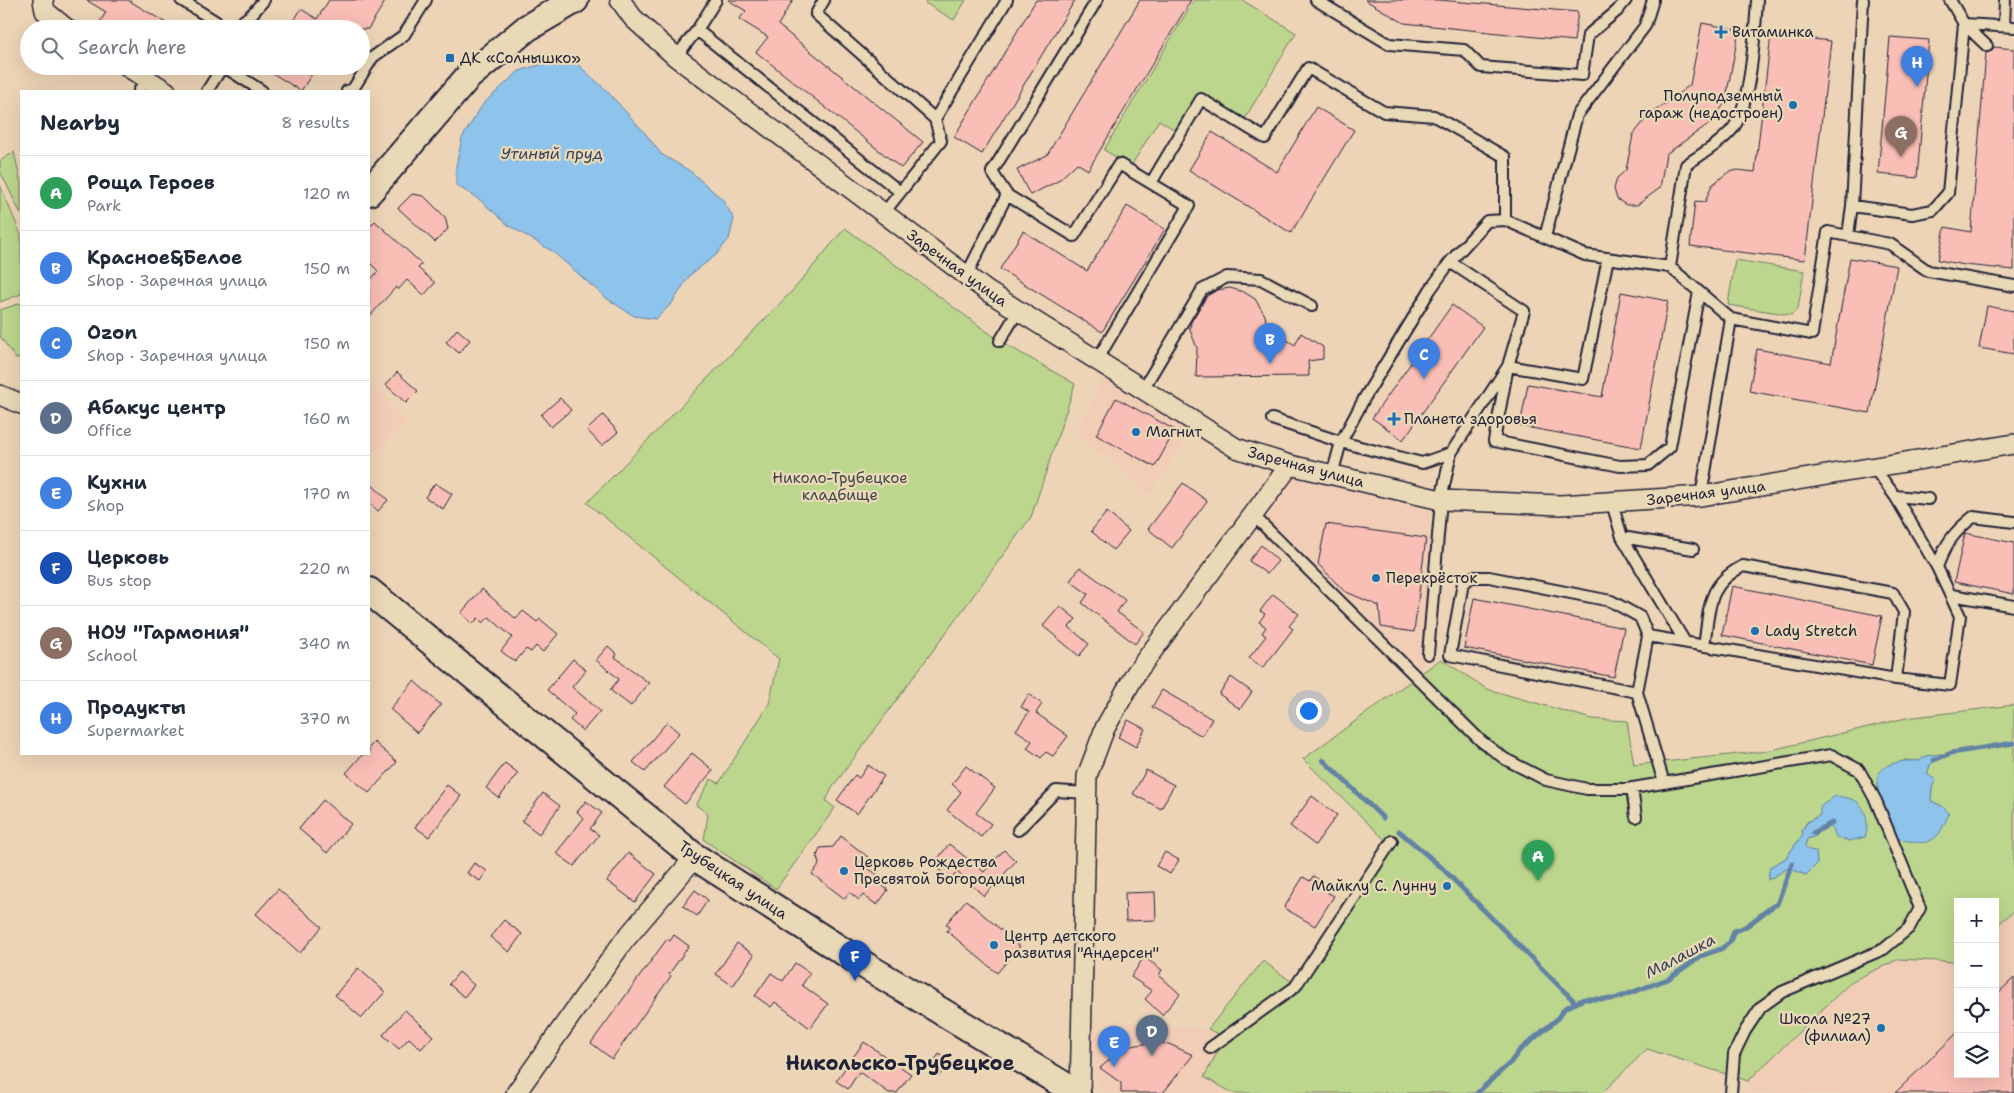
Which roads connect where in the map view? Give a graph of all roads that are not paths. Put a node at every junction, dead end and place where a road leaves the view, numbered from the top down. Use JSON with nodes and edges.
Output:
{"nodes":[{"id":1,"x":43,"y":0,"type":"edge"},
{"id":2,"x":181,"y":0,"type":"edge"},
{"id":3,"x":264,"y":0,"type":"edge"},
{"id":4,"x":426,"y":0,"type":"edge"},
{"id":5,"x":620,"y":0,"type":"edge"},
{"id":6,"x":716,"y":0,"type":"edge"},
{"id":7,"x":824,"y":0,"type":"edge"},
{"id":8,"x":1007,"y":0,"type":"edge"},
{"id":9,"x":1097,"y":0,"type":"edge"},
{"id":10,"x":1316,"y":0,"type":"edge"},
{"id":11,"x":1626,"y":0,"type":"edge"},
{"id":12,"x":1653,"y":0,"type":"edge"},
{"id":13,"x":1758,"y":0,"type":"edge"},
{"id":14,"x":1863,"y":0,"type":"edge"},
{"id":15,"x":1950,"y":0,"type":"edge"},
{"id":16,"x":2005,"y":0,"type":"edge"},
{"id":17,"x":572,"y":1,"type":"edge"},
{"id":18,"x":56,"y":20,"type":"edge"},
{"id":19,"x":213,"y":20,"type":"edge"},
{"id":20,"x":244,"y":20,"type":"edge"},
{"id":21,"x":1964,"y":24,"type":"junction"},
{"id":22,"x":2009,"y":27,"type":"edge"},
{"id":23,"x":697,"y":30,"type":"junction"},
{"id":24,"x":1987,"y":46,"type":"dead end"},
{"id":25,"x":676,"y":57,"type":"junction"},
{"id":26,"x":370,"y":62,"type":"edge"},
{"id":27,"x":134,"y":75,"type":"edge"},
{"id":28,"x":218,"y":75,"type":"edge"},
{"id":29,"x":237,"y":75,"type":"edge"},
{"id":30,"x":362,"y":75,"type":"edge"},
{"id":31,"x":142,"y":85,"type":"edge"},
{"id":32,"x":162,"y":90,"type":"edge"},
{"id":33,"x":209,"y":90,"type":"edge"},
{"id":34,"x":260,"y":90,"type":"edge"},
{"id":35,"x":350,"y":90,"type":"edge"},
{"id":36,"x":935,"y":119,"type":"junction"},
{"id":37,"x":1151,"y":183,"type":"junction"},
{"id":38,"x":370,"y":191,"type":"edge"},
{"id":39,"x":899,"y":191,"type":"junction"},
{"id":40,"x":1007,"y":194,"type":"junction"},
{"id":41,"x":1852,"y":206,"type":"junction"},
{"id":42,"x":883,"y":214,"type":"junction"},
{"id":43,"x":1505,"y":220,"type":"junction"},
{"id":44,"x":1848,"y":236,"type":"junction"},
{"id":45,"x":1545,"y":237,"type":"junction"},
{"id":46,"x":1608,"y":258,"type":"junction"},
{"id":47,"x":1450,"y":262,"type":"junction"},
{"id":48,"x":1670,"y":267,"type":"junction"},
{"id":49,"x":966,"y":276,"type":"junction"},
{"id":50,"x":2014,"y":286,"type":"edge"},
{"id":51,"x":1699,"y":292,"type":"junction"},
{"id":52,"x":1312,"y":306,"type":"dead end"},
{"id":53,"x":1018,"y":310,"type":"junction"},
{"id":54,"x":1731,"y":319,"type":"junction"},
{"id":55,"x":1000,"y":341,"type":"dead end"},
{"id":56,"x":1097,"y":360,"type":"junction"},
{"id":57,"x":1508,"y":366,"type":"junction"},
{"id":58,"x":1142,"y":389,"type":"junction"},
{"id":59,"x":0,"y":395,"type":"edge"},
{"id":60,"x":20,"y":404,"type":"edge"},
{"id":61,"x":1272,"y":419,"type":"dead end"},
{"id":62,"x":1340,"y":442,"type":"junction"},
{"id":63,"x":2014,"y":444,"type":"edge"},
{"id":64,"x":1451,"y":453,"type":"junction"},
{"id":65,"x":1290,"y":465,"type":"junction"},
{"id":66,"x":1874,"y":468,"type":"junction"},
{"id":67,"x":1332,"y":475,"type":"junction"},
{"id":68,"x":1701,"y":496,"type":"junction"},
{"id":69,"x":1894,"y":496,"type":"junction"},
{"id":70,"x":1928,"y":498,"type":"dead end"},
{"id":71,"x":1441,"y":500,"type":"junction"},
{"id":72,"x":1612,"y":503,"type":"junction"},
{"id":73,"x":1253,"y":515,"type":"junction"},
{"id":74,"x":2014,"y":522,"type":"edge"},
{"id":75,"x":1622,"y":537,"type":"junction"},
{"id":76,"x":1693,"y":549,"type":"dead end"},
{"id":77,"x":1937,"y":567,"type":"junction"},
{"id":78,"x":370,"y":592,"type":"edge"},
{"id":79,"x":1952,"y":595,"type":"junction"},
{"id":80,"x":2014,"y":606,"type":"edge"},
{"id":81,"x":1648,"y":636,"type":"junction"},
{"id":82,"x":1685,"y":642,"type":"junction"},
{"id":83,"x":1704,"y":646,"type":"junction"},
{"id":84,"x":1428,"y":654,"type":"dead end"},
{"id":85,"x":1896,"y":679,"type":"junction"},
{"id":86,"x":1637,"y":692,"type":"junction"},
{"id":87,"x":1664,"y":783,"type":"junction"},
{"id":88,"x":1632,"y":788,"type":"junction"},
{"id":89,"x":1087,"y":794,"type":"junction"},
{"id":90,"x":1636,"y":817,"type":"dead end"},
{"id":91,"x":1018,"y":830,"type":"dead end"},
{"id":92,"x":1392,"y":841,"type":"dead end"},
{"id":93,"x":695,"y":857,"type":"junction"},
{"id":94,"x":1210,"y":1048,"type":"dead end"},
{"id":95,"x":516,"y":1093,"type":"edge"},
{"id":96,"x":1079,"y":1093,"type":"edge"},
{"id":97,"x":1731,"y":1093,"type":"edge"}],
"edges":[{"from":1,"to":18,"type":"street"},
{"from":2,"to":19,"type":"lane"},
{"from":3,"to":20,"type":"lane"},
{"from":4,"to":26,"type":"lane"},
{"from":5,"to":25,"type":"street","name":"Заречная улица"},
{"from":6,"to":23,"type":"lane"},
{"from":7,"to":36,"type":"lane"},
{"from":8,"to":36,"type":"lane"},
{"from":9,"to":40,"type":"lane"},
{"from":10,"to":11,"type":"lane"},
{"from":12,"to":45,"type":"lane"},
{"from":13,"to":48,"type":"lane"},
{"from":14,"to":41,"type":"lane"},
{"from":15,"to":21,"type":"lane"},
{"from":16,"to":22,"type":"lane"},
{"from":17,"to":38,"type":"main road"},
{"from":21,"to":22,"type":"lane"},
{"from":21,"to":24,"type":"lane"},
{"from":21,"to":41,"type":"lane"},
{"from":23,"to":25,"type":"lane"},
{"from":23,"to":39,"type":"lane"},
{"from":25,"to":42,"type":"street","name":"Заречная улица"},
{"from":27,"to":31,"type":"street"},
{"from":28,"to":33,"type":"lane"},
{"from":29,"to":34,"type":"lane"},
{"from":30,"to":35,"type":"lane"},
{"from":31,"to":32,"type":"street"},
{"from":36,"to":39,"type":"lane"},
{"from":37,"to":40,"type":"lane"},
{"from":37,"to":43,"type":"lane"},
{"from":37,"to":56,"type":"lane"},
{"from":39,"to":42,"type":"lane"},
{"from":40,"to":49,"type":"lane"},
{"from":41,"to":44,"type":"lane"},
{"from":42,"to":49,"type":"street","name":"Заречная улица"},
{"from":43,"to":45,"type":"lane"},
{"from":43,"to":47,"type":"lane"},
{"from":44,"to":50,"type":"lane"},
{"from":44,"to":54,"type":"lane"},
{"from":45,"to":46,"type":"lane"},
{"from":46,"to":48,"type":"lane"},
{"from":46,"to":57,"type":"lane"},
{"from":47,"to":57,"type":"lane"},
{"from":47,"to":62,"type":"lane"},
{"from":48,"to":51,"type":"lane"},
{"from":49,"to":53,"type":"street","name":"Заречная улица"},
{"from":51,"to":54,"type":"lane"},
{"from":51,"to":57,"type":"lane"},
{"from":52,"to":58,"type":"lane"},
{"from":53,"to":55,"type":"lane"},
{"from":53,"to":56,"type":"street","name":"Заречная улица"},
{"from":54,"to":68,"type":"lane"},
{"from":56,"to":58,"type":"street","name":"Заречная улица"},
{"from":57,"to":64,"type":"lane"},
{"from":58,"to":65,"type":"street","name":"Заречная улица"},
{"from":59,"to":60,"type":"street"},
{"from":61,"to":62,"type":"lane"},
{"from":62,"to":64,"type":"lane"},
{"from":62,"to":67,"type":"lane"},
{"from":63,"to":66,"type":"street","name":"Заречная улица"},
{"from":64,"to":71,"type":"lane"},
{"from":65,"to":67,"type":"street","name":"Заречная улица"},
{"from":65,"to":73,"type":"street"},
{"from":66,"to":68,"type":"street","name":"Заречная улица"},
{"from":66,"to":69,"type":"lane"},
{"from":67,"to":71,"type":"street","name":"Заречная улица"},
{"from":68,"to":72,"type":"street","name":"Заречная улица"},
{"from":69,"to":70,"type":"lane"},
{"from":69,"to":77,"type":"lane"},
{"from":71,"to":72,"type":"street","name":"Заречная улица"},
{"from":71,"to":84,"type":"lane"},
{"from":72,"to":75,"type":"lane"},
{"from":73,"to":88,"type":"lane"},
{"from":73,"to":89,"type":"street"},
{"from":74,"to":77,"type":"lane"},
{"from":75,"to":76,"type":"lane"},
{"from":75,"to":82,"type":"lane"},
{"from":77,"to":79,"type":"lane"},
{"from":78,"to":93,"type":"main road","name":"Трубецкая улица"},
{"from":79,"to":80,"type":"lane"},
{"from":79,"to":85,"type":"lane"},
{"from":81,"to":82,"type":"lane"},
{"from":81,"to":86,"type":"lane"},
{"from":81,"to":86,"type":"lane"},
{"from":82,"to":83,"type":"lane"},
{"from":83,"to":85,"type":"lane"},
{"from":83,"to":85,"type":"lane"},
{"from":86,"to":87,"type":"lane"},
{"from":87,"to":88,"type":"lane"},
{"from":87,"to":97,"type":"lane"},
{"from":88,"to":90,"type":"lane"},
{"from":89,"to":91,"type":"lane"},
{"from":89,"to":96,"type":"street"},
{"from":92,"to":94,"type":"lane"},
{"from":93,"to":95,"type":"street"},
{"from":93,"to":96,"type":"main road","name":"Трубецкая улица"}]}
